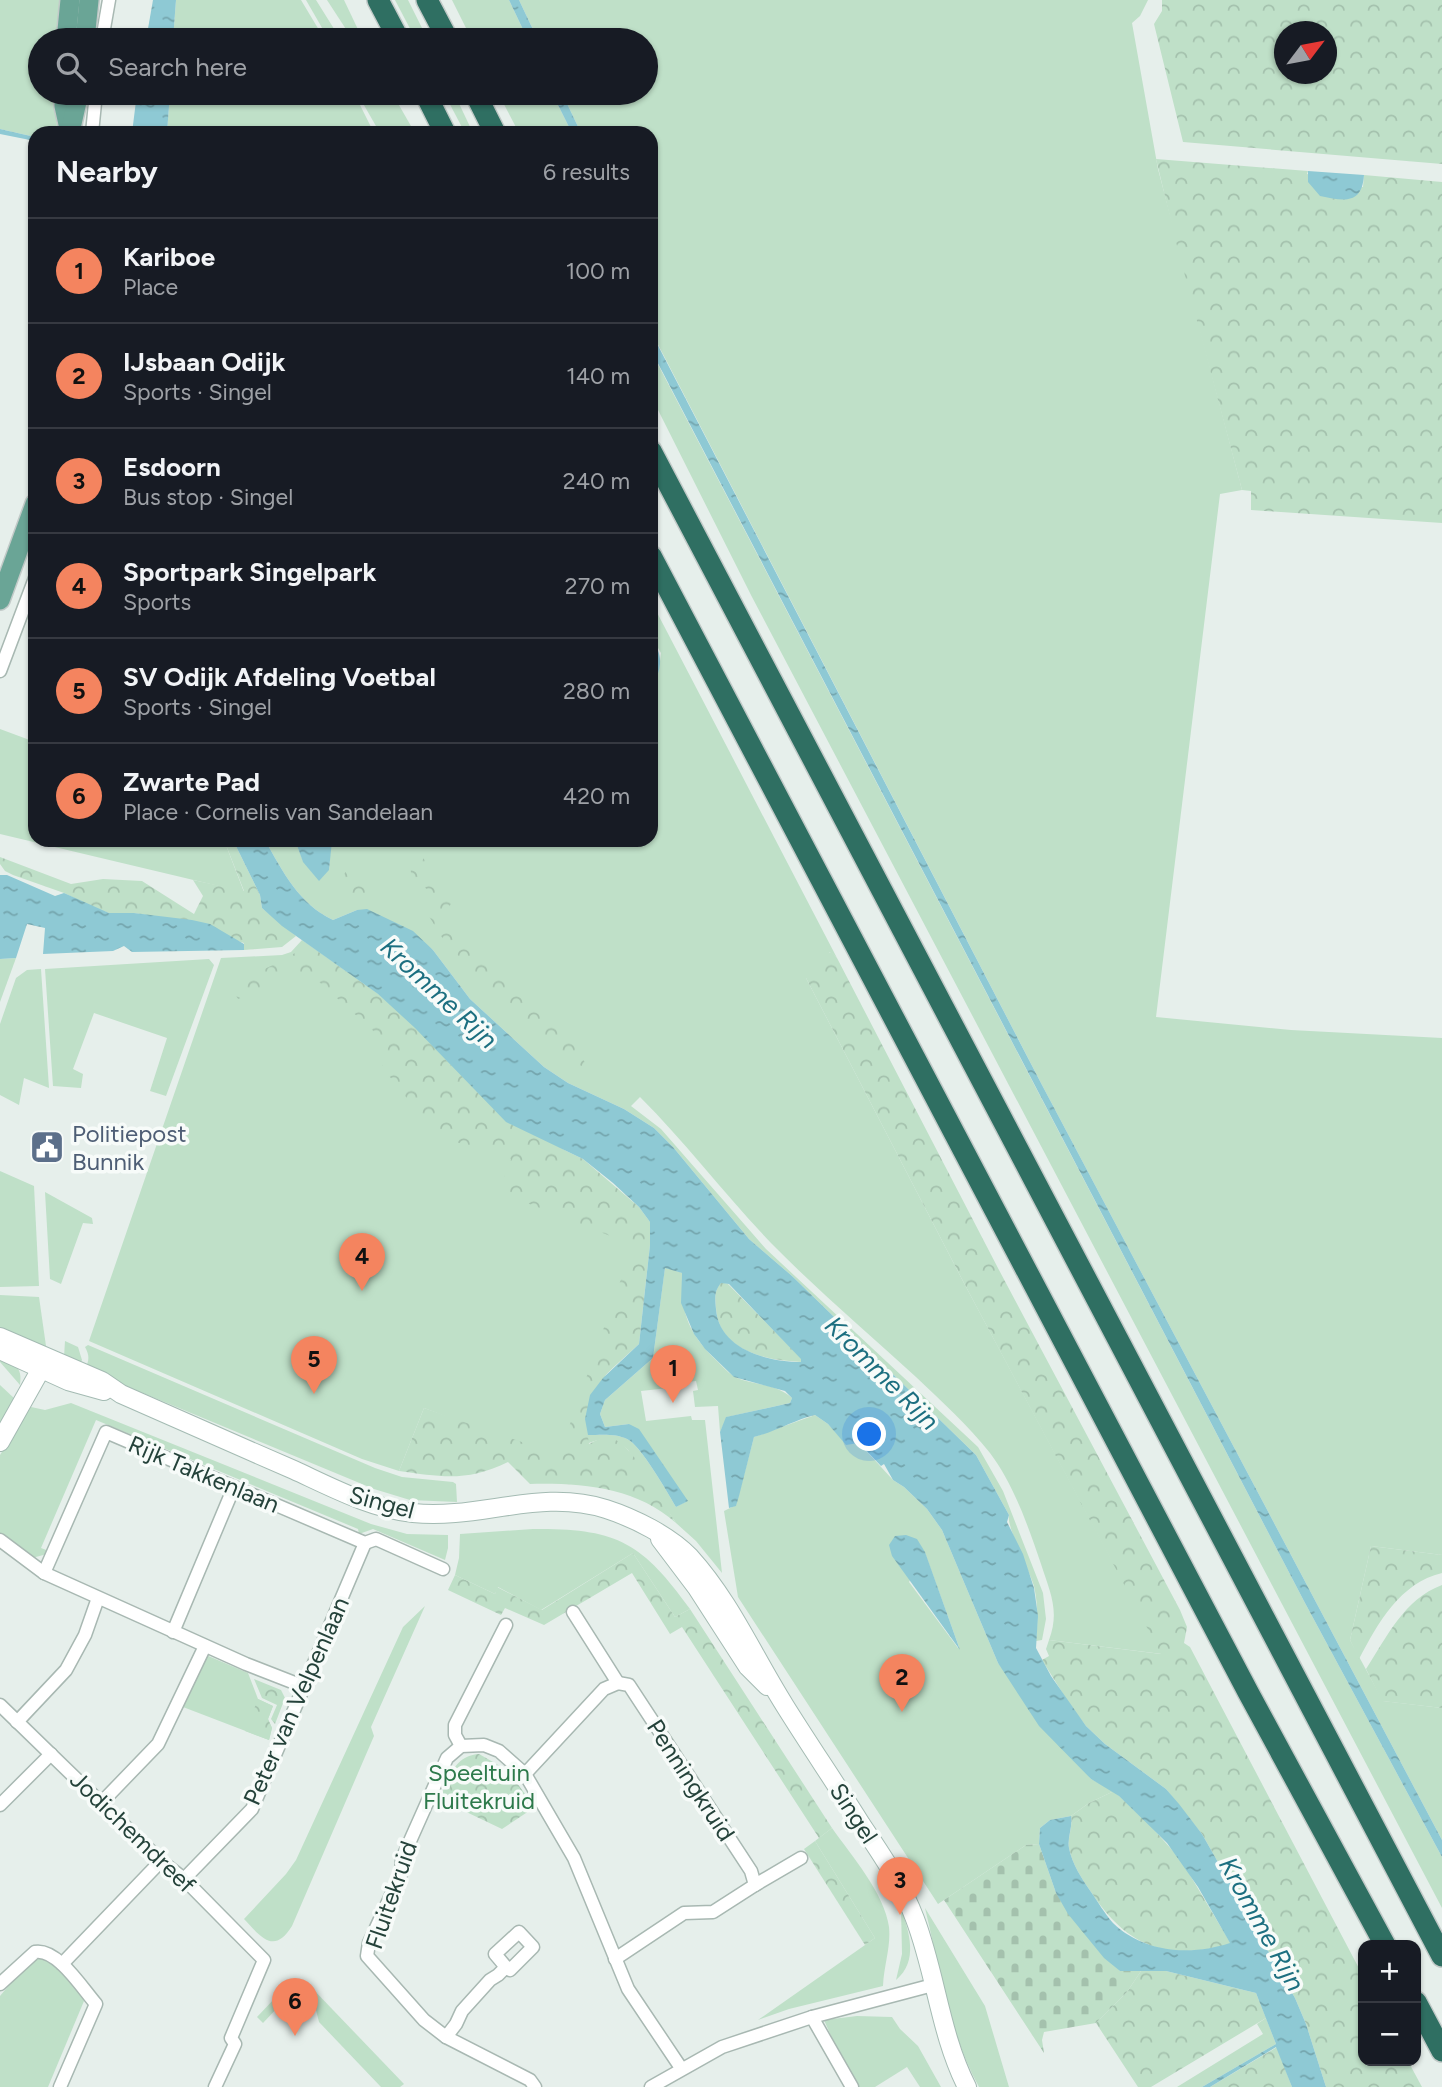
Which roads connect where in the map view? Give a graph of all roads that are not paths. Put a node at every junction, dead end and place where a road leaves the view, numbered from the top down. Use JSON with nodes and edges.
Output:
{"nodes":[{"id":1,"x":70,"y":0,"type":"edge"},
{"id":2,"x":89,"y":0,"type":"edge"},
{"id":3,"x":109,"y":0,"type":"edge"},
{"id":4,"x":378,"y":0,"type":"edge"},
{"id":5,"x":427,"y":0,"type":"edge"},
{"id":6,"x":67,"y":28,"type":"edge"},
{"id":7,"x":86,"y":28,"type":"edge"},
{"id":8,"x":104,"y":28,"type":"edge"},
{"id":9,"x":393,"y":28,"type":"edge"},
{"id":10,"x":442,"y":28,"type":"edge"},
{"id":11,"x":64,"y":105,"type":"edge"},
{"id":12,"x":76,"y":105,"type":"edge"},
{"id":13,"x":95,"y":105,"type":"edge"},
{"id":14,"x":431,"y":105,"type":"edge"},
{"id":15,"x":481,"y":105,"type":"edge"},
{"id":16,"x":68,"y":126,"type":"edge"},
{"id":17,"x":72,"y":126,"type":"edge"},
{"id":18,"x":93,"y":126,"type":"edge"},
{"id":19,"x":442,"y":126,"type":"edge"},
{"id":20,"x":492,"y":126,"type":"edge"},
{"id":21,"x":658,"y":464,"type":"edge"},
{"id":22,"x":28,"y":523,"type":"edge"},
{"id":23,"x":658,"y":569,"type":"edge"},
{"id":24,"x":28,"y":597,"type":"edge"},
{"id":25,"x":0,"y":600,"type":"edge"},
{"id":26,"x":0,"y":671,"type":"edge"},
{"id":27,"x":0,"y":1337,"type":"edge"},
{"id":28,"x":0,"y":1350,"type":"edge"},
{"id":29,"x":45,"y":1363,"type":"junction"},
{"id":30,"x":0,"y":1442,"type":"edge"},
{"id":31,"x":234,"y":1487,"type":"junction"},
{"id":32,"x":0,"y":1540,"type":"edge"},
{"id":33,"x":365,"y":1542,"type":"junction"},
{"id":34,"x":443,"y":1569,"type":"dead end"},
{"id":35,"x":44,"y":1573,"type":"junction"},
{"id":36,"x":98,"y":1598,"type":"junction"},
{"id":37,"x":573,"y":1612,"type":"dead end"},
{"id":38,"x":506,"y":1625,"type":"dead end"},
{"id":39,"x":173,"y":1632,"type":"junction"},
{"id":40,"x":205,"y":1646,"type":"junction"},
{"id":41,"x":618,"y":1683,"type":"junction"},
{"id":42,"x":304,"y":1687,"type":"junction"},
{"id":43,"x":0,"y":1705,"type":"edge"},
{"id":44,"x":17,"y":1721,"type":"junction"},
{"id":45,"x":461,"y":1746,"type":"junction"},
{"id":46,"x":51,"y":1754,"type":"junction"},
{"id":47,"x":525,"y":1774,"type":"junction"},
{"id":48,"x":102,"y":1802,"type":"junction"},
{"id":49,"x":0,"y":1805,"type":"edge"},
{"id":50,"x":801,"y":1858,"type":"dead end"},
{"id":51,"x":161,"y":1861,"type":"junction"},
{"id":52,"x":184,"y":1880,"type":"junction"},
{"id":53,"x":755,"y":1885,"type":"junction"},
{"id":54,"x":1382,"y":1940,"type":"edge"},
{"id":55,"x":1442,"y":1956,"type":"edge"},
{"id":56,"x":615,"y":1959,"type":"junction"},
{"id":57,"x":62,"y":1964,"type":"junction"},
{"id":58,"x":506,"y":1966,"type":"dead end"},
{"id":59,"x":0,"y":1984,"type":"edge"},
{"id":60,"x":933,"y":1985,"type":"junction"},
{"id":61,"x":1421,"y":2012,"type":"edge"},
{"id":62,"x":812,"y":2017,"type":"junction"},
{"id":63,"x":446,"y":2037,"type":"junction"},
{"id":64,"x":1442,"y":2051,"type":"edge"},
{"id":65,"x":681,"y":2068,"type":"junction"},
{"id":66,"x":60,"y":2087,"type":"edge"},
{"id":67,"x":215,"y":2087,"type":"edge"},
{"id":68,"x":535,"y":2087,"type":"edge"},
{"id":69,"x":652,"y":2087,"type":"edge"},
{"id":70,"x":852,"y":2087,"type":"edge"},
{"id":71,"x":967,"y":2087,"type":"edge"}],
"edges":[{"from":1,"to":6,"type":"main road"},
{"from":2,"to":7,"type":"main road"},
{"from":3,"to":8,"type":"street"},
{"from":4,"to":9,"type":"highway"},
{"from":5,"to":10,"type":"highway"},
{"from":11,"to":16,"type":"main road"},
{"from":12,"to":17,"type":"main road"},
{"from":13,"to":18,"type":"street"},
{"from":14,"to":19,"type":"highway"},
{"from":15,"to":20,"type":"highway"},
{"from":21,"to":55,"type":"highway"},
{"from":22,"to":25,"type":"main road"},
{"from":23,"to":54,"type":"highway"},
{"from":24,"to":26,"type":"street"},
{"from":27,"to":29,"type":"street","name":"Singel"},
{"from":28,"to":29,"type":"street","name":"Singel"},
{"from":29,"to":30,"type":"street"},
{"from":29,"to":60,"type":"street","name":"Singel"},
{"from":31,"to":33,"type":"street","name":"Rijk Takkenlaan"},
{"from":31,"to":35,"type":"street","name":"Rijk Takkenlaan"},
{"from":31,"to":39,"type":"street"},
{"from":32,"to":35,"type":"street"},
{"from":33,"to":34,"type":"street","name":"Rijk Takkenlaan"},
{"from":33,"to":42,"type":"street","name":"Peter van Velpenlaan"},
{"from":35,"to":36,"type":"street"},
{"from":36,"to":39,"type":"street"},
{"from":36,"to":44,"type":"street"},
{"from":37,"to":41,"type":"street","name":"Penningkruid"},
{"from":38,"to":45,"type":"street"},
{"from":39,"to":40,"type":"street"},
{"from":40,"to":42,"type":"street"},
{"from":40,"to":48,"type":"street"},
{"from":41,"to":47,"type":"street"},
{"from":41,"to":53,"type":"street","name":"Penningkruid"},
{"from":42,"to":52,"type":"street","name":"Peter van Velpenlaan"},
{"from":43,"to":44,"type":"street","name":"Jodichemdreef"},
{"from":44,"to":46,"type":"street","name":"Jodichemdreef"},
{"from":45,"to":47,"type":"street"},
{"from":45,"to":63,"type":"street","name":"Fluitekruid"},
{"from":46,"to":48,"type":"street","name":"Jodichemdreef"},
{"from":46,"to":49,"type":"street"},
{"from":47,"to":56,"type":"street"},
{"from":48,"to":51,"type":"street","name":"Jodichemdreef"},
{"from":50,"to":53,"type":"street"},
{"from":51,"to":52,"type":"street","name":"Jodichemdreef"},
{"from":51,"to":57,"type":"street"},
{"from":52,"to":67,"type":"street","name":"Jodichemdreef"},
{"from":53,"to":56,"type":"street"},
{"from":56,"to":65,"type":"street"},
{"from":57,"to":59,"type":"street"},
{"from":57,"to":66,"type":"street"},
{"from":58,"to":63,"type":"street"},
{"from":60,"to":62,"type":"street"},
{"from":60,"to":71,"type":"street","name":"Singel"},
{"from":61,"to":64,"type":"highway"},
{"from":62,"to":65,"type":"street"},
{"from":62,"to":70,"type":"street"},
{"from":63,"to":68,"type":"street","name":"Fluitekruid"},
{"from":65,"to":69,"type":"street"}]}
